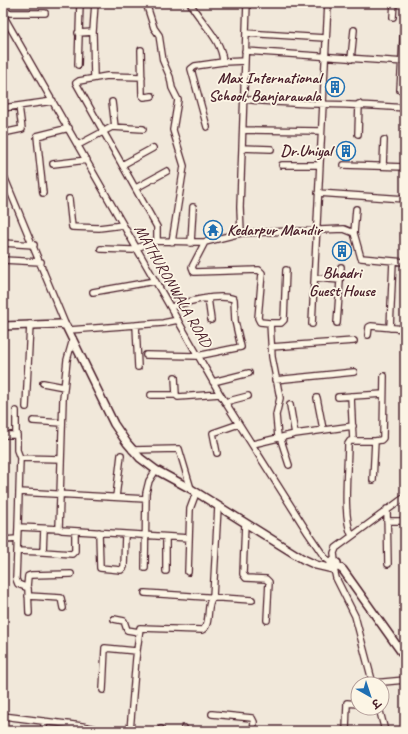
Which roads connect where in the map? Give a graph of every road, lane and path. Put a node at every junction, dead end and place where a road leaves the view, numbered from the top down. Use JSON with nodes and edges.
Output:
{"nodes":[{"id":1,"x":80,"y":3,"type":"edge"},
{"id":2,"x":95,"y":3,"type":"edge"},
{"id":3,"x":146,"y":3,"type":"edge"},
{"id":4,"x":190,"y":3,"type":"edge"},
{"id":5,"x":247,"y":3,"type":"edge"},
{"id":6,"x":328,"y":3,"type":"edge"},
{"id":7,"x":394,"y":3,"type":"edge"},
{"id":8,"x":45,"y":13,"type":"dead end"},
{"id":9,"x":3,"y":14,"type":"edge"},
{"id":10,"x":393,"y":17,"type":"dead end"},
{"id":11,"x":404,"y":24,"type":"edge"},
{"id":12,"x":354,"y":30,"type":"dead end"},
{"id":13,"x":93,"y":32,"type":"junction"},
{"id":14,"x":78,"y":33,"type":"junction"},
{"id":15,"x":246,"y":33,"type":"junction"},
{"id":16,"x":326,"y":38,"type":"junction"},
{"id":17,"x":141,"y":50,"type":"dead end"},
{"id":18,"x":245,"y":51,"type":"junction"},
{"id":19,"x":325,"y":57,"type":"junction"},
{"id":20,"x":351,"y":59,"type":"junction"},
{"id":21,"x":245,"y":61,"type":"junction"},
{"id":22,"x":223,"y":62,"type":"junction"},
{"id":23,"x":403,"y":62,"type":"edge"},
{"id":24,"x":78,"y":65,"type":"dead end"},
{"id":25,"x":142,"y":77,"type":"junction"},
{"id":26,"x":94,"y":78,"type":"junction"},
{"id":27,"x":400,"y":90,"type":"dead end"},
{"id":28,"x":152,"y":96,"type":"dead end"},
{"id":29,"x":244,"y":99,"type":"junction"},
{"id":30,"x":53,"y":101,"type":"junction"},
{"id":31,"x":112,"y":102,"type":"dead end"},
{"id":32,"x":322,"y":104,"type":"junction"},
{"id":33,"x":359,"y":104,"type":"junction"},
{"id":34,"x":19,"y":106,"type":"junction"},
{"id":35,"x":3,"y":108,"type":"edge"},
{"id":36,"x":405,"y":108,"type":"edge"},
{"id":37,"x":115,"y":127,"type":"junction"},
{"id":38,"x":207,"y":127,"type":"dead end"},
{"id":39,"x":69,"y":128,"type":"junction"},
{"id":40,"x":143,"y":129,"type":"dead end"},
{"id":41,"x":243,"y":130,"type":"junction"},
{"id":42,"x":321,"y":131,"type":"junction"},
{"id":43,"x":102,"y":132,"type":"junction"},
{"id":44,"x":3,"y":133,"type":"edge"},
{"id":45,"x":358,"y":134,"type":"dead end"},
{"id":46,"x":384,"y":140,"type":"dead end"},
{"id":47,"x":78,"y":145,"type":"junction"},
{"id":48,"x":153,"y":148,"type":"dead end"},
{"id":49,"x":242,"y":148,"type":"junction"},
{"id":50,"x":271,"y":149,"type":"dead end"},
{"id":51,"x":87,"y":160,"type":"junction"},
{"id":52,"x":320,"y":163,"type":"junction"},
{"id":53,"x":53,"y":164,"type":"dead end"},
{"id":54,"x":122,"y":165,"type":"junction"},
{"id":55,"x":282,"y":165,"type":"dead end"},
{"id":56,"x":344,"y":165,"type":"dead end"},
{"id":57,"x":383,"y":166,"type":"junction"},
{"id":58,"x":405,"y":168,"type":"edge"},
{"id":59,"x":167,"y":171,"type":"dead end"},
{"id":60,"x":3,"y":174,"type":"edge"},
{"id":61,"x":136,"y":188,"type":"junction"},
{"id":62,"x":43,"y":193,"type":"dead end"},
{"id":63,"x":318,"y":193,"type":"junction"},
{"id":64,"x":68,"y":199,"type":"dead end"},
{"id":65,"x":405,"y":199,"type":"edge"},
{"id":66,"x":193,"y":207,"type":"dead end"},
{"id":67,"x":356,"y":209,"type":"dead end"},
{"id":68,"x":123,"y":225,"type":"junction"},
{"id":69,"x":316,"y":230,"type":"junction"},
{"id":70,"x":241,"y":233,"type":"junction"},
{"id":71,"x":354,"y":233,"type":"junction"},
{"id":72,"x":157,"y":241,"type":"junction"},
{"id":73,"x":172,"y":242,"type":"junction"},
{"id":74,"x":205,"y":242,"type":"junction"},
{"id":75,"x":3,"y":243,"type":"edge"},
{"id":76,"x":191,"y":243,"type":"junction"},
{"id":77,"x":34,"y":246,"type":"junction"},
{"id":78,"x":101,"y":249,"type":"dead end"},
{"id":79,"x":137,"y":249,"type":"junction"},
{"id":80,"x":3,"y":260,"type":"edge"},
{"id":81,"x":393,"y":261,"type":"junction"},
{"id":82,"x":41,"y":262,"type":"junction"},
{"id":83,"x":405,"y":262,"type":"edge"},
{"id":84,"x":340,"y":267,"type":"dead end"},
{"id":85,"x":286,"y":270,"type":"dead end"},
{"id":86,"x":315,"y":278,"type":"junction"},
{"id":87,"x":340,"y":280,"type":"junction"},
{"id":88,"x":155,"y":281,"type":"junction"},
{"id":89,"x":92,"y":292,"type":"dead end"},
{"id":90,"x":208,"y":298,"type":"junction"},
{"id":91,"x":171,"y":307,"type":"junction"},
{"id":92,"x":178,"y":320,"type":"junction"},
{"id":93,"x":211,"y":320,"type":"dead end"},
{"id":94,"x":270,"y":323,"type":"junction"},
{"id":95,"x":337,"y":323,"type":"dead end"},
{"id":96,"x":30,"y":324,"type":"junction"},
{"id":97,"x":312,"y":324,"type":"dead end"},
{"id":98,"x":136,"y":325,"type":"junction"},
{"id":99,"x":3,"y":326,"type":"edge"},
{"id":100,"x":68,"y":328,"type":"junction"},
{"id":101,"x":390,"y":328,"type":"junction"},
{"id":102,"x":405,"y":329,"type":"edge"},
{"id":103,"x":368,"y":335,"type":"dead end"},
{"id":104,"x":73,"y":338,"type":"junction"},
{"id":105,"x":354,"y":341,"type":"dead end"},
{"id":106,"x":271,"y":347,"type":"junction"},
{"id":107,"x":146,"y":355,"type":"dead end"},
{"id":108,"x":197,"y":356,"type":"junction"},
{"id":109,"x":138,"y":367,"type":"dead end"},
{"id":110,"x":354,"y":372,"type":"dead end"},
{"id":111,"x":249,"y":373,"type":"dead end"},
{"id":112,"x":384,"y":376,"type":"dead end"},
{"id":113,"x":175,"y":377,"type":"dead end"},
{"id":114,"x":276,"y":380,"type":"junction"},
{"id":115,"x":213,"y":382,"type":"junction"},
{"id":116,"x":43,"y":383,"type":"dead end"},
{"id":117,"x":64,"y":387,"type":"junction"},
{"id":118,"x":220,"y":394,"type":"junction"},
{"id":119,"x":384,"y":394,"type":"junction"},
{"id":120,"x":151,"y":395,"type":"dead end"},
{"id":121,"x":176,"y":395,"type":"junction"},
{"id":122,"x":248,"y":396,"type":"dead end"},
{"id":123,"x":351,"y":396,"type":"junction"},
{"id":124,"x":338,"y":397,"type":"dead end"},
{"id":125,"x":316,"y":398,"type":"dead end"},
{"id":126,"x":225,"y":402,"type":"junction"},
{"id":127,"x":290,"y":405,"type":"dead end"},
{"id":128,"x":26,"y":408,"type":"dead end"},
{"id":129,"x":16,"y":411,"type":"dead end"},
{"id":130,"x":33,"y":421,"type":"dead end"},
{"id":131,"x":62,"y":423,"type":"junction"},
{"id":132,"x":239,"y":424,"type":"junction"},
{"id":133,"x":352,"y":426,"type":"junction"},
{"id":134,"x":323,"y":429,"type":"junction"},
{"id":135,"x":295,"y":434,"type":"junction"},
{"id":136,"x":3,"y":435,"type":"edge"},
{"id":137,"x":16,"y":435,"type":"junction"},
{"id":138,"x":279,"y":437,"type":"junction"},
{"id":139,"x":353,"y":441,"type":"junction"},
{"id":140,"x":375,"y":441,"type":"junction"},
{"id":141,"x":253,"y":444,"type":"junction"},
{"id":142,"x":132,"y":450,"type":"junction"},
{"id":143,"x":217,"y":453,"type":"dead end"},
{"id":144,"x":121,"y":455,"type":"dead end"},
{"id":145,"x":20,"y":458,"type":"junction"},
{"id":146,"x":61,"y":459,"type":"junction"},
{"id":147,"x":289,"y":465,"type":"dead end"},
{"id":148,"x":156,"y":470,"type":"junction"},
{"id":149,"x":373,"y":480,"type":"dead end"},
{"id":150,"x":193,"y":491,"type":"junction"},
{"id":151,"x":19,"y":492,"type":"junction"},
{"id":152,"x":61,"y":494,"type":"junction"},
{"id":153,"x":116,"y":497,"type":"junction"},
{"id":154,"x":405,"y":497,"type":"edge"},
{"id":155,"x":146,"y":498,"type":"junction"},
{"id":156,"x":218,"y":506,"type":"junction"},
{"id":157,"x":387,"y":509,"type":"junction"},
{"id":158,"x":387,"y":521,"type":"junction"},
{"id":159,"x":405,"y":521,"type":"edge"},
{"id":160,"x":245,"y":523,"type":"junction"},
{"id":161,"x":18,"y":527,"type":"junction"},
{"id":162,"x":44,"y":529,"type":"junction"},
{"id":163,"x":60,"y":529,"type":"junction"},
{"id":164,"x":75,"y":531,"type":"junction"},
{"id":165,"x":99,"y":532,"type":"junction"},
{"id":166,"x":125,"y":534,"type":"junction"},
{"id":167,"x":146,"y":536,"type":"junction"},
{"id":168,"x":352,"y":536,"type":"junction"},
{"id":169,"x":166,"y":537,"type":"junction"},
{"id":170,"x":189,"y":538,"type":"junction"},
{"id":171,"x":17,"y":539,"type":"junction"},
{"id":172,"x":3,"y":540,"type":"edge"},
{"id":173,"x":17,"y":550,"type":"junction"},
{"id":174,"x":43,"y":552,"type":"junction"},
{"id":175,"x":388,"y":564,"type":"dead end"},
{"id":176,"x":333,"y":565,"type":"junction"},
{"id":177,"x":145,"y":568,"type":"dead end"},
{"id":178,"x":166,"y":571,"type":"dead end"},
{"id":179,"x":188,"y":572,"type":"dead end"},
{"id":180,"x":71,"y":574,"type":"dead end"},
{"id":181,"x":27,"y":587,"type":"junction"},
{"id":182,"x":145,"y":593,"type":"dead end"},
{"id":183,"x":28,"y":596,"type":"junction"},
{"id":184,"x":213,"y":597,"type":"junction"},
{"id":185,"x":252,"y":600,"type":"dead end"},
{"id":186,"x":63,"y":608,"type":"dead end"},
{"id":187,"x":29,"y":613,"type":"dead end"},
{"id":188,"x":114,"y":620,"type":"dead end"},
{"id":189,"x":267,"y":620,"type":"dead end"},
{"id":190,"x":139,"y":632,"type":"junction"},
{"id":191,"x":136,"y":651,"type":"junction"},
{"id":192,"x":405,"y":657,"type":"edge"},
{"id":193,"x":371,"y":676,"type":"edge"},
{"id":194,"x":405,"y":680,"type":"edge"},
{"id":195,"x":390,"y":681,"type":"edge"},
{"id":196,"x":103,"y":690,"type":"dead end"},
{"id":197,"x":350,"y":702,"type":"edge"},
{"id":198,"x":212,"y":714,"type":"dead end"},
{"id":199,"x":3,"y":716,"type":"edge"},
{"id":200,"x":382,"y":716,"type":"edge"},
{"id":201,"x":44,"y":721,"type":"junction"},
{"id":202,"x":70,"y":724,"type":"junction"},
{"id":203,"x":92,"y":729,"type":"edge"},
{"id":204,"x":44,"y":731,"type":"edge"},
{"id":205,"x":68,"y":731,"type":"edge"},
{"id":206,"x":105,"y":731,"type":"edge"},
{"id":207,"x":130,"y":731,"type":"edge"},
{"id":208,"x":253,"y":731,"type":"edge"},
{"id":209,"x":346,"y":731,"type":"edge"},
{"id":210,"x":385,"y":731,"type":"edge"}],
"edges":[{"from":1,"to":14,"type":"street"},
{"from":2,"to":13,"type":"street"},
{"from":3,"to":73,"type":"street"},
{"from":4,"to":22,"type":"street"},
{"from":5,"to":15,"type":"street"},
{"from":6,"to":16,"type":"street"},
{"from":7,"to":10,"type":"street"},
{"from":8,"to":9,"type":"street"},
{"from":9,"to":30,"type":"street","name":"MATHURONWALA ROAD"},
{"from":11,"to":23,"type":"street"},
{"from":12,"to":20,"type":"street"},
{"from":13,"to":14,"type":"street"},
{"from":13,"to":26,"type":"street"},
{"from":14,"to":24,"type":"street"},
{"from":15,"to":16,"type":"street"},
{"from":15,"to":18,"type":"street"},
{"from":16,"to":19,"type":"street"},
{"from":17,"to":25,"type":"street"},
{"from":18,"to":19,"type":"street"},
{"from":18,"to":21,"type":"street"},
{"from":19,"to":20,"type":"street"},
{"from":19,"to":32,"type":"street"},
{"from":20,"to":23,"type":"street"},
{"from":21,"to":22,"type":"street"},
{"from":21,"to":29,"type":"street"},
{"from":22,"to":38,"type":"street"},
{"from":23,"to":27,"type":"street"},
{"from":25,"to":26,"type":"street"},
{"from":25,"to":28,"type":"street"},
{"from":26,"to":43,"type":"street"},
{"from":29,"to":32,"type":"street"},
{"from":29,"to":41,"type":"street"},
{"from":30,"to":34,"type":"street"},
{"from":30,"to":39,"type":"street","name":"MATHURONWALA ROAD"},
{"from":31,"to":37,"type":"street"},
{"from":32,"to":33,"type":"street"},
{"from":32,"to":42,"type":"street"},
{"from":33,"to":36,"type":"street"},
{"from":33,"to":45,"type":"street"},
{"from":34,"to":35,"type":"street"},
{"from":34,"to":44,"type":"street"},
{"from":37,"to":40,"type":"street"},
{"from":37,"to":43,"type":"street"},
{"from":39,"to":47,"type":"street","name":"MATHURONWALA ROAD"},
{"from":39,"to":62,"type":"street"},
{"from":41,"to":42,"type":"street"},
{"from":41,"to":49,"type":"street"},
{"from":42,"to":52,"type":"street"},
{"from":43,"to":47,"type":"street"},
{"from":43,"to":54,"type":"street"},
{"from":46,"to":57,"type":"street"},
{"from":47,"to":51,"type":"street","name":"MATHURONWALA ROAD"},
{"from":48,"to":54,"type":"street"},
{"from":49,"to":50,"type":"street"},
{"from":49,"to":70,"type":"street"},
{"from":51,"to":53,"type":"street"},
{"from":51,"to":68,"type":"street","name":"MATHURONWALA ROAD"},
{"from":52,"to":55,"type":"street"},
{"from":52,"to":63,"type":"street"},
{"from":54,"to":61,"type":"street"},
{"from":56,"to":57,"type":"street"},
{"from":57,"to":58,"type":"street"},
{"from":59,"to":61,"type":"street"},
{"from":60,"to":77,"type":"street"},
{"from":61,"to":72,"type":"street"},
{"from":63,"to":65,"type":"street"},
{"from":63,"to":69,"type":"street"},
{"from":64,"to":68,"type":"street"},
{"from":66,"to":76,"type":"street"},
{"from":67,"to":71,"type":"street"},
{"from":68,"to":79,"type":"street","name":"MATHURONWALA ROAD"},
{"from":69,"to":70,"type":"street"},
{"from":69,"to":71,"type":"street"},
{"from":69,"to":86,"type":"street"},
{"from":70,"to":74,"type":"street"},
{"from":71,"to":81,"type":"street"},
{"from":72,"to":73,"type":"street"},
{"from":72,"to":79,"type":"street"},
{"from":73,"to":76,"type":"street"},
{"from":74,"to":76,"type":"street"},
{"from":74,"to":94,"type":"street"},
{"from":75,"to":77,"type":"street"},
{"from":77,"to":82,"type":"street"},
{"from":78,"to":79,"type":"street"},
{"from":79,"to":88,"type":"street","name":"MATHURONWALA ROAD"},
{"from":80,"to":82,"type":"street"},
{"from":81,"to":83,"type":"street"},
{"from":81,"to":101,"type":"street"},
{"from":82,"to":100,"type":"street"},
{"from":84,"to":87,"type":"street"},
{"from":85,"to":94,"type":"street"},
{"from":86,"to":87,"type":"street"},
{"from":86,"to":97,"type":"street"},
{"from":87,"to":95,"type":"street"},
{"from":88,"to":89,"type":"street"},
{"from":88,"to":91,"type":"street","name":"MATHURONWALA ROAD"},
{"from":90,"to":91,"type":"street"},
{"from":90,"to":93,"type":"street"},
{"from":90,"to":108,"type":"street"},
{"from":91,"to":92,"type":"street","name":"MATHURONWALA ROAD"},
{"from":92,"to":98,"type":"street"},
{"from":92,"to":108,"type":"street","name":"MATHURONWALA ROAD"},
{"from":94,"to":106,"type":"street"},
{"from":96,"to":99,"type":"main road"},
{"from":96,"to":100,"type":"main road"},
{"from":96,"to":128,"type":"street"},
{"from":98,"to":100,"type":"street"},
{"from":98,"to":109,"type":"street"},
{"from":100,"to":104,"type":"main road"},
{"from":101,"to":102,"type":"street"},
{"from":101,"to":103,"type":"street"},
{"from":104,"to":117,"type":"street"},
{"from":104,"to":142,"type":"main road"},
{"from":105,"to":106,"type":"street"},
{"from":106,"to":114,"type":"street"},
{"from":107,"to":108,"type":"street"},
{"from":108,"to":115,"type":"street","name":"MATHURONWALA ROAD"},
{"from":110,"to":114,"type":"street"},
{"from":111,"to":115,"type":"street"},
{"from":112,"to":119,"type":"street"},
{"from":113,"to":121,"type":"street"},
{"from":114,"to":138,"type":"street"},
{"from":115,"to":118,"type":"street","name":"MATHURONWALA ROAD"},
{"from":116,"to":117,"type":"street"},
{"from":117,"to":131,"type":"street"},
{"from":118,"to":121,"type":"street"},
{"from":118,"to":126,"type":"street","name":"MATHURONWALA ROAD"},
{"from":119,"to":123,"type":"street"},
{"from":119,"to":140,"type":"street"},
{"from":120,"to":121,"type":"street"},
{"from":122,"to":126,"type":"street"},
{"from":123,"to":124,"type":"street"},
{"from":123,"to":133,"type":"street"},
{"from":125,"to":134,"type":"street"},
{"from":126,"to":132,"type":"street","name":"MATHURONWALA ROAD"},
{"from":127,"to":135,"type":"street"},
{"from":129,"to":137,"type":"street"},
{"from":130,"to":131,"type":"street"},
{"from":131,"to":146,"type":"street"},
{"from":132,"to":141,"type":"street","name":"MATHURONWALA ROAD"},
{"from":132,"to":143,"type":"street"},
{"from":133,"to":134,"type":"street"},
{"from":133,"to":139,"type":"street"},
{"from":134,"to":135,"type":"street"},
{"from":135,"to":138,"type":"street"},
{"from":136,"to":137,"type":"street"},
{"from":137,"to":145,"type":"street"},
{"from":138,"to":141,"type":"street"},
{"from":138,"to":147,"type":"street"},
{"from":139,"to":140,"type":"street"},
{"from":139,"to":168,"type":"street"},
{"from":140,"to":149,"type":"street"},
{"from":141,"to":176,"type":"street","name":"MATHURONWALA ROAD"},
{"from":142,"to":148,"type":"main road"},
{"from":142,"to":150,"type":"street"},
{"from":144,"to":153,"type":"street"},
{"from":145,"to":146,"type":"street"},
{"from":145,"to":151,"type":"street"},
{"from":146,"to":152,"type":"street"},
{"from":148,"to":150,"type":"main road"},
{"from":148,"to":155,"type":"street"},
{"from":150,"to":156,"type":"main road"},
{"from":150,"to":170,"type":"street"},
{"from":151,"to":152,"type":"street"},
{"from":151,"to":161,"type":"street"},
{"from":152,"to":153,"type":"street"},
{"from":152,"to":163,"type":"street"},
{"from":153,"to":155,"type":"street"},
{"from":154,"to":157,"type":"street"},
{"from":155,"to":167,"type":"street"},
{"from":156,"to":160,"type":"main road"},
{"from":156,"to":184,"type":"street"},
{"from":157,"to":158,"type":"street"},
{"from":157,"to":168,"type":"street"},
{"from":158,"to":159,"type":"street"},
{"from":158,"to":175,"type":"street"},
{"from":160,"to":176,"type":"main road"},
{"from":160,"to":189,"type":"street"},
{"from":161,"to":162,"type":"street"},
{"from":161,"to":171,"type":"street"},
{"from":162,"to":163,"type":"street"},
{"from":162,"to":174,"type":"street"},
{"from":163,"to":164,"type":"street"},
{"from":164,"to":165,"type":"street"},
{"from":164,"to":174,"type":"street"},
{"from":165,"to":166,"type":"street"},
{"from":165,"to":166,"type":"street"},
{"from":166,"to":167,"type":"street"},
{"from":167,"to":169,"type":"street"},
{"from":167,"to":177,"type":"street"},
{"from":168,"to":176,"type":"street"},
{"from":169,"to":170,"type":"street"},
{"from":169,"to":178,"type":"street"},
{"from":170,"to":179,"type":"street"},
{"from":171,"to":172,"type":"street"},
{"from":171,"to":173,"type":"street"},
{"from":173,"to":174,"type":"street"},
{"from":173,"to":181,"type":"street"},
{"from":176,"to":192,"type":"main road"},
{"from":176,"to":193,"type":"street"},
{"from":180,"to":181,"type":"street"},
{"from":181,"to":183,"type":"street"},
{"from":182,"to":184,"type":"street"},
{"from":183,"to":186,"type":"street"},
{"from":183,"to":187,"type":"street"},
{"from":184,"to":185,"type":"street"},
{"from":184,"to":190,"type":"street"},
{"from":188,"to":190,"type":"street"},
{"from":190,"to":191,"type":"street"},
{"from":191,"to":196,"type":"street"},
{"from":191,"to":207,"type":"street"},
{"from":194,"to":195,"type":"street"},
{"from":197,"to":209,"type":"street"},
{"from":198,"to":208,"type":"street"},
{"from":199,"to":201,"type":"street"},
{"from":200,"to":210,"type":"street"},
{"from":201,"to":202,"type":"street"},
{"from":201,"to":204,"type":"street"},
{"from":202,"to":203,"type":"street"},
{"from":202,"to":205,"type":"street"},
{"from":203,"to":206,"type":"street"}]}
